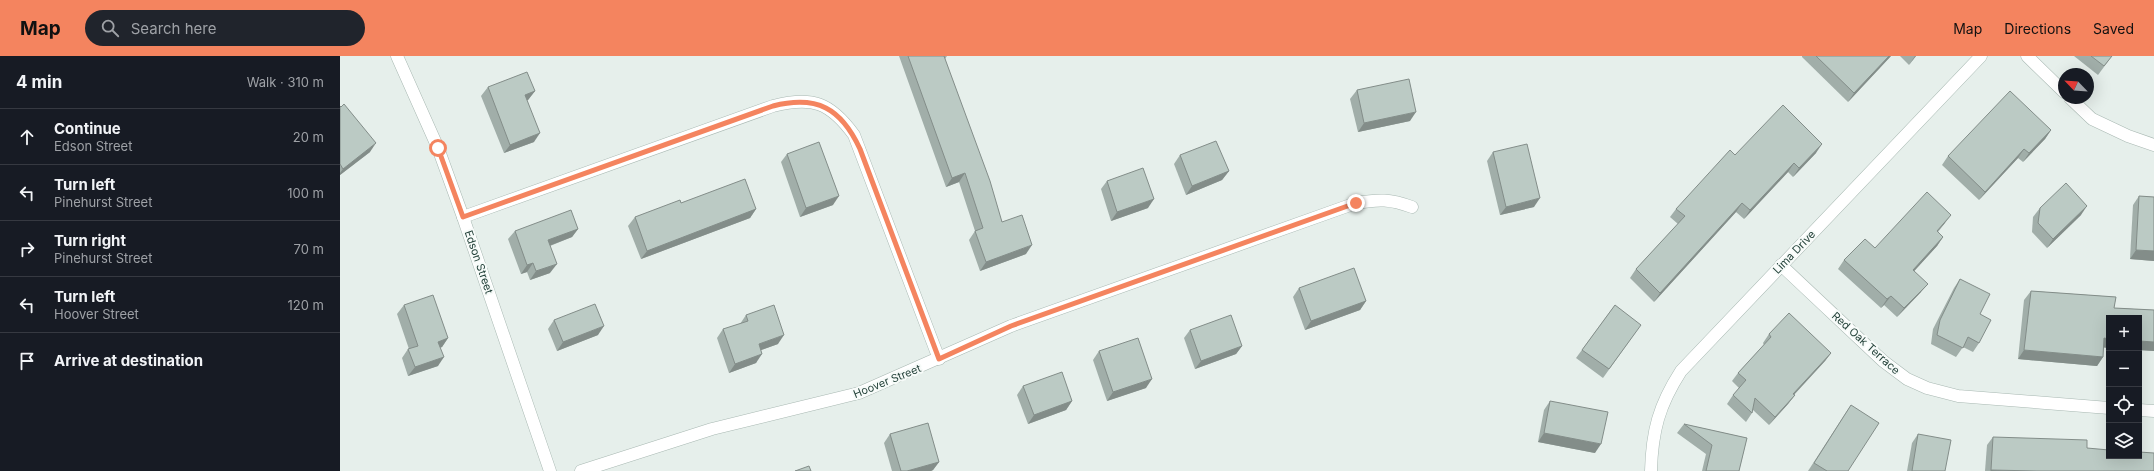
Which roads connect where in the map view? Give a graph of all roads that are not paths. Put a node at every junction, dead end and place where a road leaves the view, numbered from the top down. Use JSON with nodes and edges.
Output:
{"nodes":[{"id":1,"x":397,"y":56,"type":"edge"},
{"id":2,"x":1981,"y":56,"type":"edge"},
{"id":3,"x":2027,"y":56,"type":"edge"},
{"id":4,"x":2058,"y":86,"type":"edge"},
{"id":5,"x":2076,"y":104,"type":"edge"},
{"id":6,"x":2154,"y":145,"type":"edge"},
{"id":7,"x":1412,"y":207,"type":"dead end"},
{"id":8,"x":463,"y":217,"type":"junction"},
{"id":9,"x":1781,"y":265,"type":"junction"},
{"id":10,"x":939,"y":359,"type":"junction"},
{"id":11,"x":2106,"y":408,"type":"edge"},
{"id":12,"x":2142,"y":410,"type":"edge"},
{"id":13,"x":2154,"y":411,"type":"edge"},
{"id":14,"x":550,"y":471,"type":"edge"},
{"id":15,"x":581,"y":471,"type":"edge"},
{"id":16,"x":1651,"y":471,"type":"edge"}],
"edges":[{"from":1,"to":8,"type":"street","name":"Edson Street"},
{"from":2,"to":9,"type":"street","name":"Lima Drive"},
{"from":3,"to":4,"type":"street"},
{"from":5,"to":6,"type":"street"},
{"from":7,"to":10,"type":"street","name":"Hoover Street"},
{"from":8,"to":10,"type":"street"},
{"from":8,"to":14,"type":"street","name":"Edson Street"},
{"from":9,"to":11,"type":"street","name":"Red Oak Terrace"},
{"from":9,"to":16,"type":"street","name":"Lima Drive"},
{"from":10,"to":15,"type":"street","name":"Hoover Street"},
{"from":12,"to":13,"type":"street"}]}
